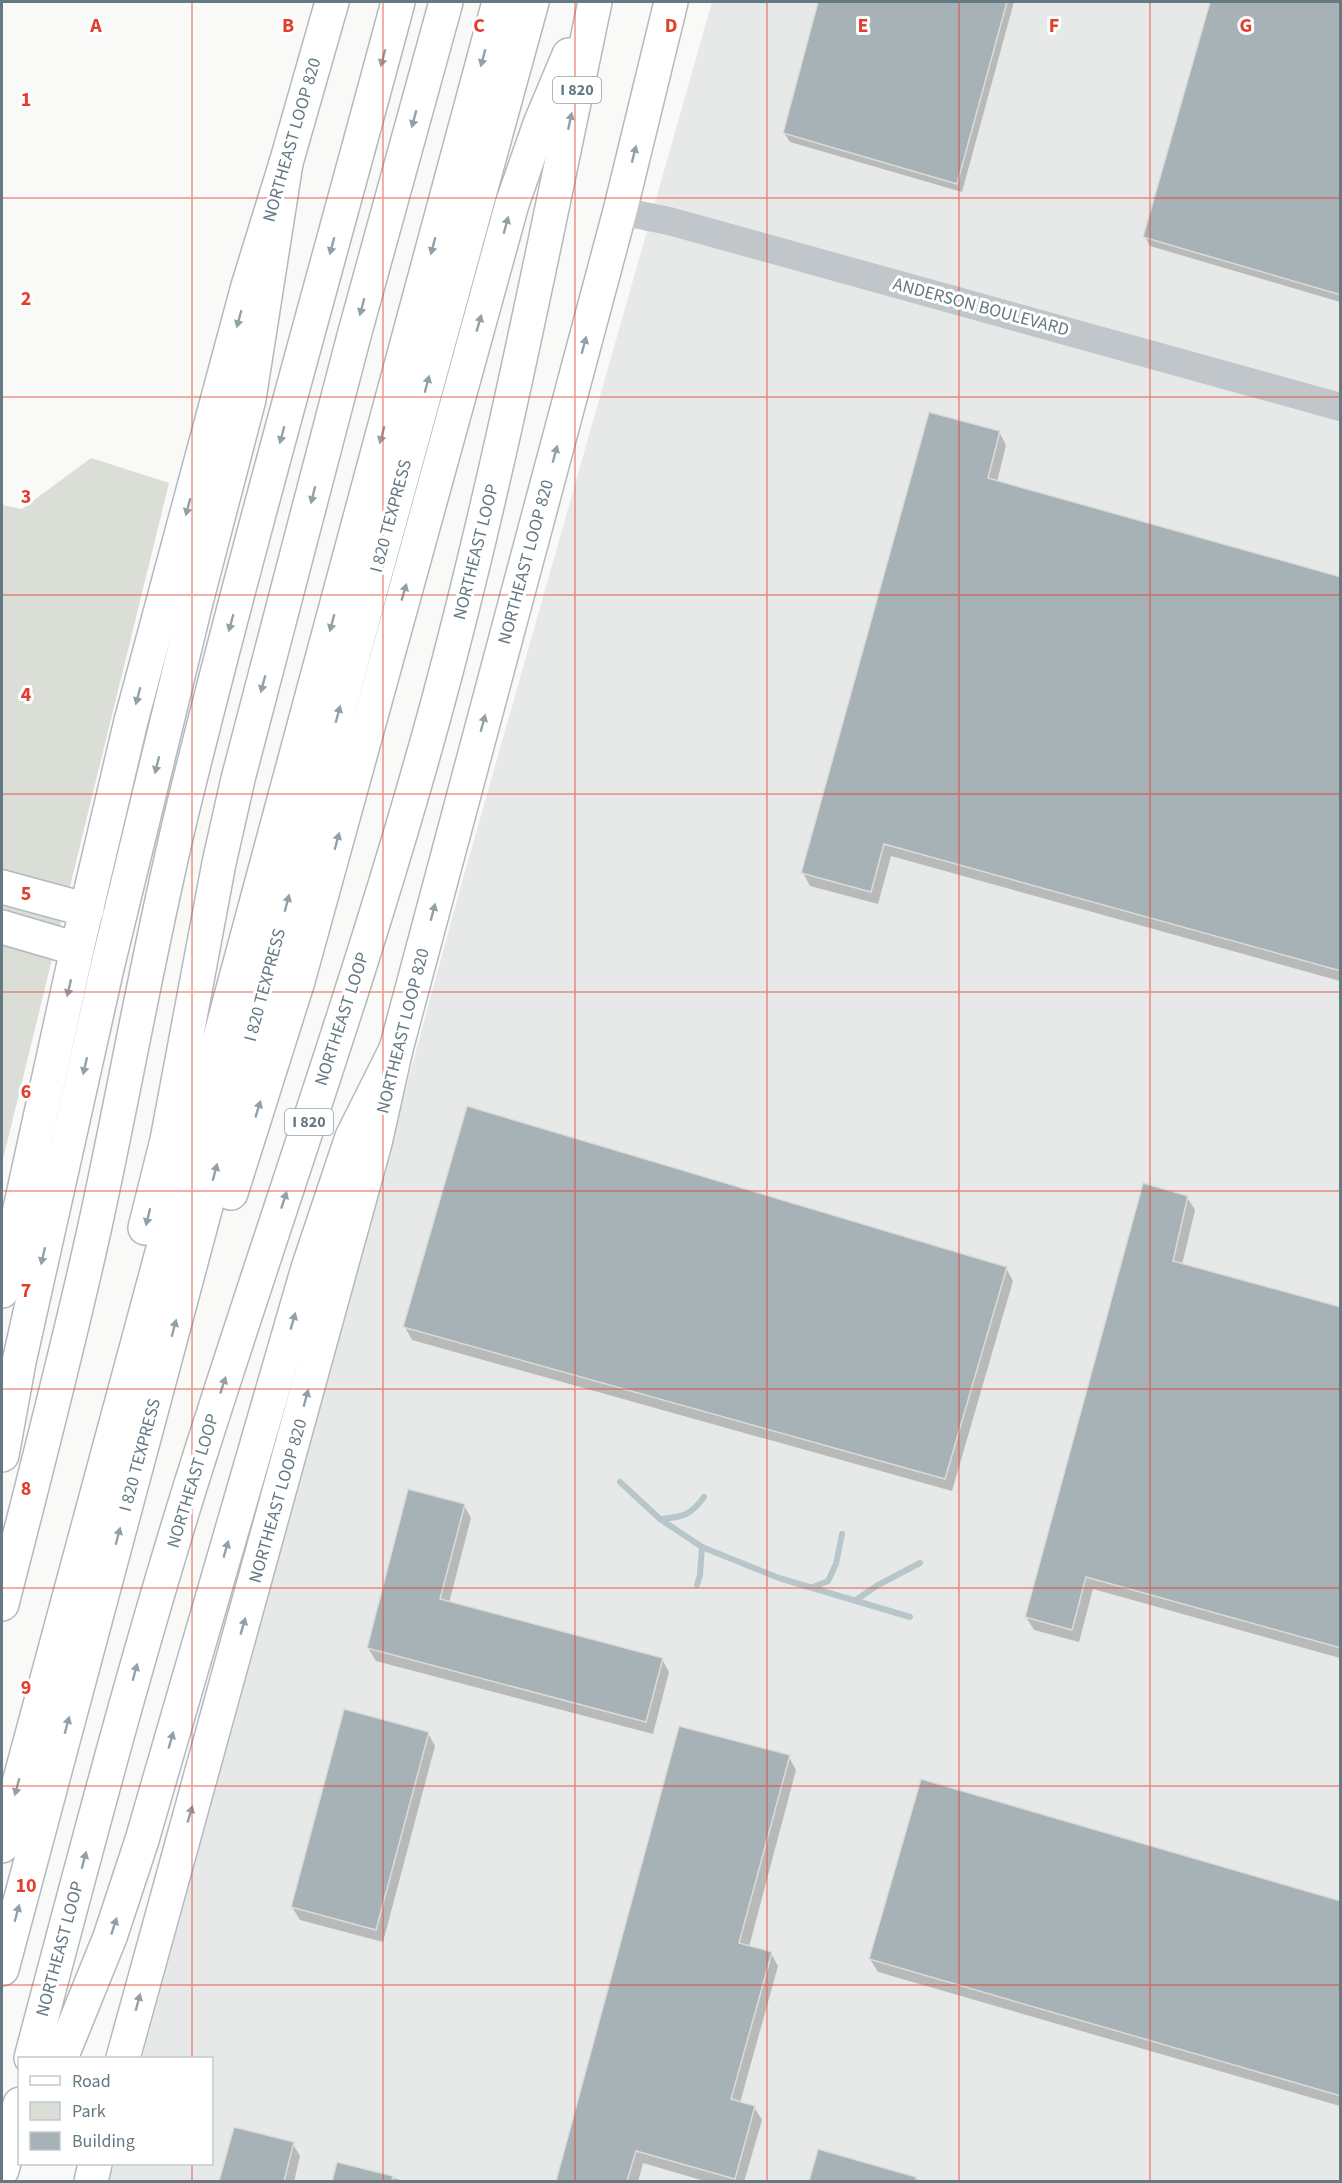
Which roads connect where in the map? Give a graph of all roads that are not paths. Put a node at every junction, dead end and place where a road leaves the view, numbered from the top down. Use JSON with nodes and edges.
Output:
{"nodes":[{"id":1,"x":332,"y":2,"type":"edge"},
{"id":2,"x":398,"y":2,"type":"edge"},
{"id":3,"x":446,"y":2,"type":"edge"},
{"id":4,"x":499,"y":2,"type":"edge"},
{"id":5,"x":531,"y":2,"type":"edge"},
{"id":6,"x":594,"y":2,"type":"edge"},
{"id":7,"x":671,"y":2,"type":"edge"},
{"id":8,"x":286,"y":163,"type":"junction"},
{"id":9,"x":620,"y":211,"type":"junction"},
{"id":10,"x":1341,"y":407,"type":"edge"},
{"id":11,"x":2,"y":887,"type":"edge"},
{"id":12,"x":87,"y":910,"type":"junction"},
{"id":13,"x":2,"y":927,"type":"edge"},
{"id":14,"x":78,"y":949,"type":"junction"},
{"id":15,"x":396,"y":1049,"type":"junction"},
{"id":16,"x":194,"y":1249,"type":"junction"},
{"id":17,"x":2,"y":1291,"type":"edge"},
{"id":18,"x":2,"y":1455,"type":"edge"},
{"id":19,"x":2,"y":1605,"type":"edge"},
{"id":20,"x":43,"y":1689,"type":"junction"},
{"id":21,"x":2,"y":1846,"type":"edge"},
{"id":22,"x":2,"y":1970,"type":"edge"},
{"id":23,"x":31,"y":2057,"type":"edge"},
{"id":24,"x":62,"y":2057,"type":"edge"},
{"id":25,"x":123,"y":2057,"type":"edge"},
{"id":26,"x":18,"y":2111,"type":"edge"},
{"id":27,"x":26,"y":2165,"type":"edge"},
{"id":28,"x":95,"y":2165,"type":"edge"},
{"id":29,"x":2,"y":2170,"type":"edge"},
{"id":30,"x":22,"y":2181,"type":"edge"},
{"id":31,"x":91,"y":2181,"type":"edge"}],
"edges":[{"from":1,"to":8,"type":"main road","name":"NORTHEAST LOOP 820"},
{"from":2,"to":19,"type":"main road","one_way":true},
{"from":3,"to":20,"type":"main road","one_way":true},
{"from":4,"to":20,"type":"main road","name":"I 820 TEXPRESS","one_way":true},
{"from":16,"to":5,"type":"main road","name":"I 820 TEXPRESS","one_way":true},
{"from":16,"to":6,"type":"main road","one_way":true},
{"from":23,"to":6,"type":"main road","name":"NORTHEAST LOOP","number":"I 820","one_way":true},
{"from":9,"to":7,"type":"main road","name":"NORTHEAST LOOP 820","one_way":true},
{"from":8,"to":12,"type":"main road","name":"NORTHEAST LOOP 820","one_way":true},
{"from":8,"to":18,"type":"main road","one_way":true},
{"from":9,"to":10,"type":"street","name":"ANDERSON BOULEVARD"},
{"from":15,"to":9,"type":"main road","name":"NORTHEAST LOOP 820","one_way":true},
{"from":11,"to":12,"type":"main road"},
{"from":12,"to":14,"type":"main road","name":"NORTHEAST LOOP 820"},
{"from":13,"to":14,"type":"main road"},
{"from":14,"to":17,"type":"main road","name":"NORTHEAST LOOP 820","one_way":true},
{"from":24,"to":15,"type":"main road","one_way":true},
{"from":25,"to":15,"type":"main road","name":"NORTHEAST LOOP 820","one_way":true},
{"from":22,"to":16,"type":"main road","name":"I 820 TEXPRESS","one_way":true},
{"from":20,"to":21,"type":"main road","name":"I 820 TEXPRESS","one_way":true},
{"from":26,"to":29,"type":"main road"},
{"from":27,"to":30,"type":"main road"},
{"from":28,"to":31,"type":"main road"}]}
